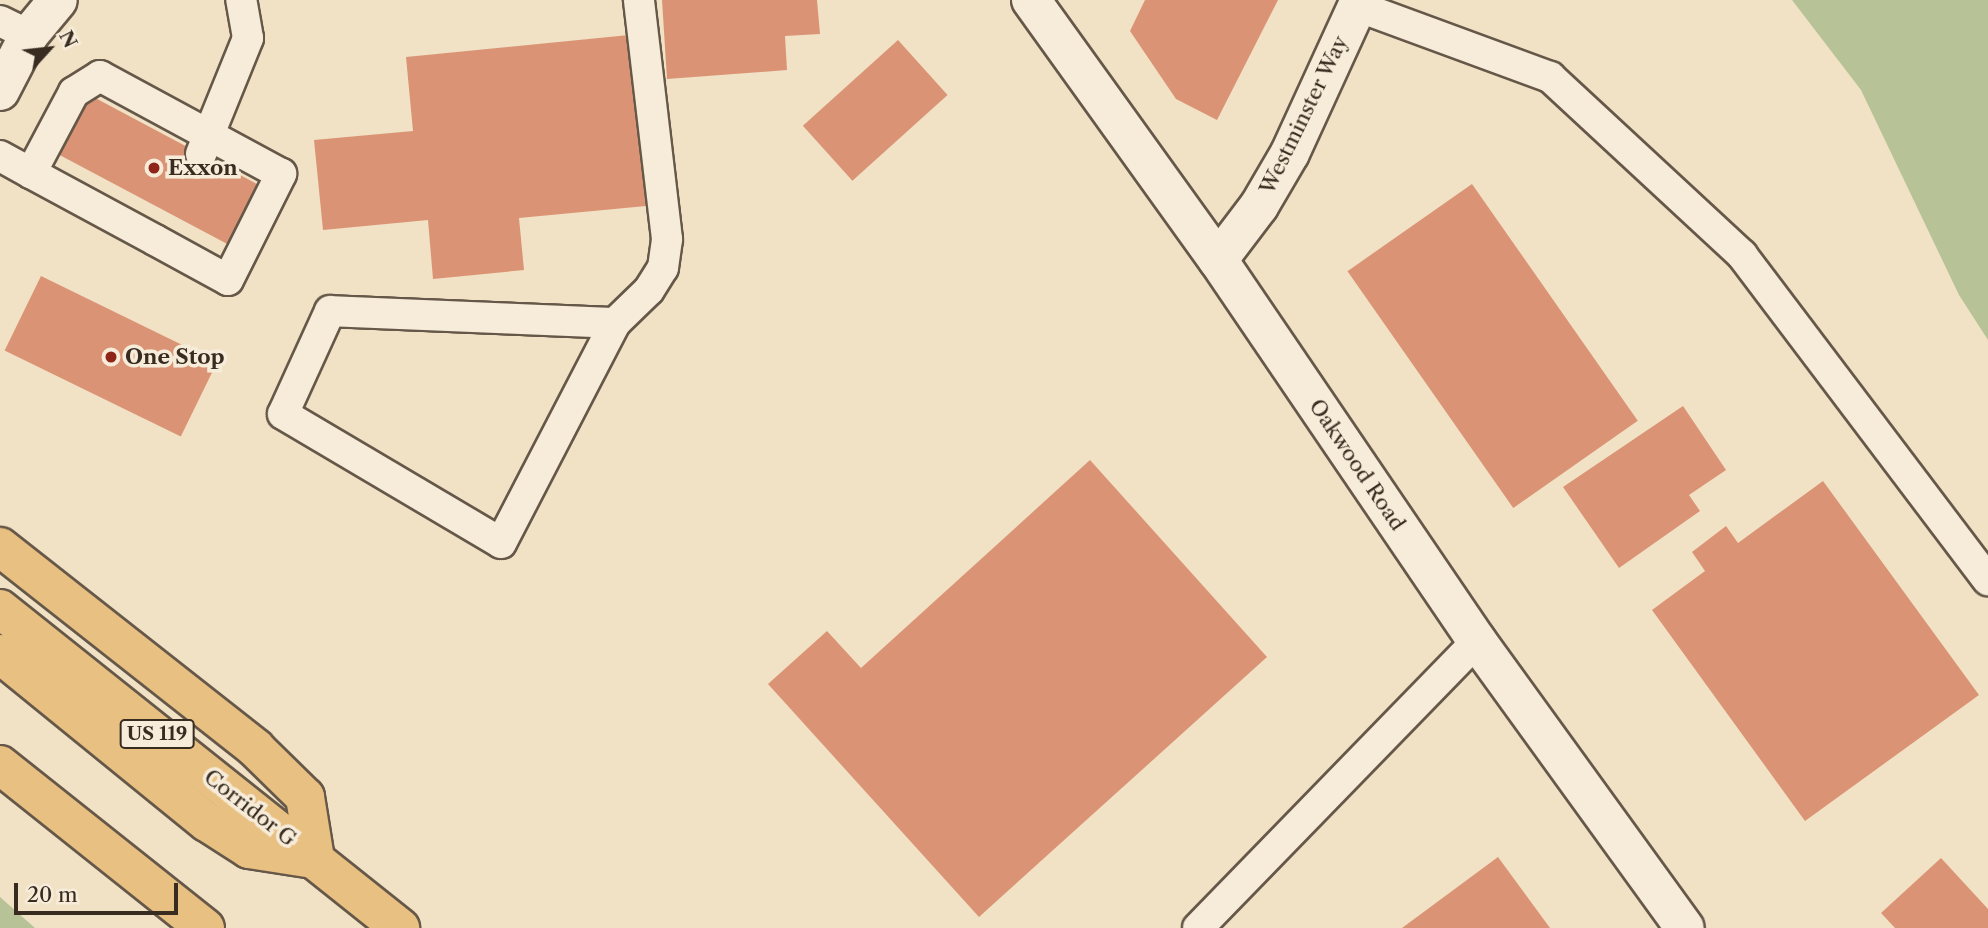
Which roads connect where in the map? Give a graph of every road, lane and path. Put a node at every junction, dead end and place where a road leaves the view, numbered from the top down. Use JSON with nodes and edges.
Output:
{"nodes":[{"id":1,"x":58,"y":0,"type":"edge"},
{"id":2,"x":241,"y":0,"type":"edge"},
{"id":3,"x":639,"y":0,"type":"edge"},
{"id":4,"x":1031,"y":0,"type":"edge"},
{"id":5,"x":1359,"y":3,"type":"edge"},
{"id":6,"x":15,"y":28,"type":"edge"},
{"id":7,"x":0,"y":91,"type":"edge"},
{"id":8,"x":205,"y":145,"type":"junction"},
{"id":9,"x":0,"y":156,"type":"edge"},
{"id":10,"x":31,"y":173,"type":"junction"},
{"id":11,"x":1218,"y":260,"type":"junction"},
{"id":12,"x":615,"y":323,"type":"junction"},
{"id":13,"x":0,"y":547,"type":"edge"},
{"id":14,"x":1988,"y":580,"type":"edge"},
{"id":15,"x":0,"y":610,"type":"edge"},
{"id":16,"x":1477,"y":641,"type":"junction"},
{"id":17,"x":0,"y":654,"type":"edge"},
{"id":18,"x":0,"y":765,"type":"edge"},
{"id":19,"x":315,"y":859,"type":"junction"},
{"id":20,"x":205,"y":928,"type":"edge"},
{"id":21,"x":400,"y":928,"type":"edge"},
{"id":22,"x":1198,"y":928,"type":"edge"},
{"id":23,"x":1685,"y":928,"type":"edge"}],
"edges":[{"from":1,"to":6,"type":"street"},
{"from":2,"to":8,"type":"lane"},
{"from":3,"to":12,"type":"lane"},
{"from":4,"to":11,"type":"street","name":"Oakwood Road"},
{"from":5,"to":11,"type":"street","name":"Westminster Way"},
{"from":5,"to":14,"type":"lane"},
{"from":6,"to":7,"type":"street"},
{"from":8,"to":10,"type":"lane"},
{"from":8,"to":10,"type":"lane"},
{"from":9,"to":10,"type":"lane"},
{"from":11,"to":16,"type":"street","name":"Oakwood Road"},
{"from":12,"to":12,"type":"lane"},
{"from":13,"to":19,"type":"highway"},
{"from":15,"to":19,"type":"highway","name":"Corridor G","number":"US 119"},
{"from":16,"to":22,"type":"lane"},
{"from":16,"to":23,"type":"street","name":"Oakwood Road"},
{"from":17,"to":19,"type":"highway"},
{"from":18,"to":20,"type":"highway"},
{"from":19,"to":21,"type":"highway","name":"Corridor G","number":"US 119"}]}
